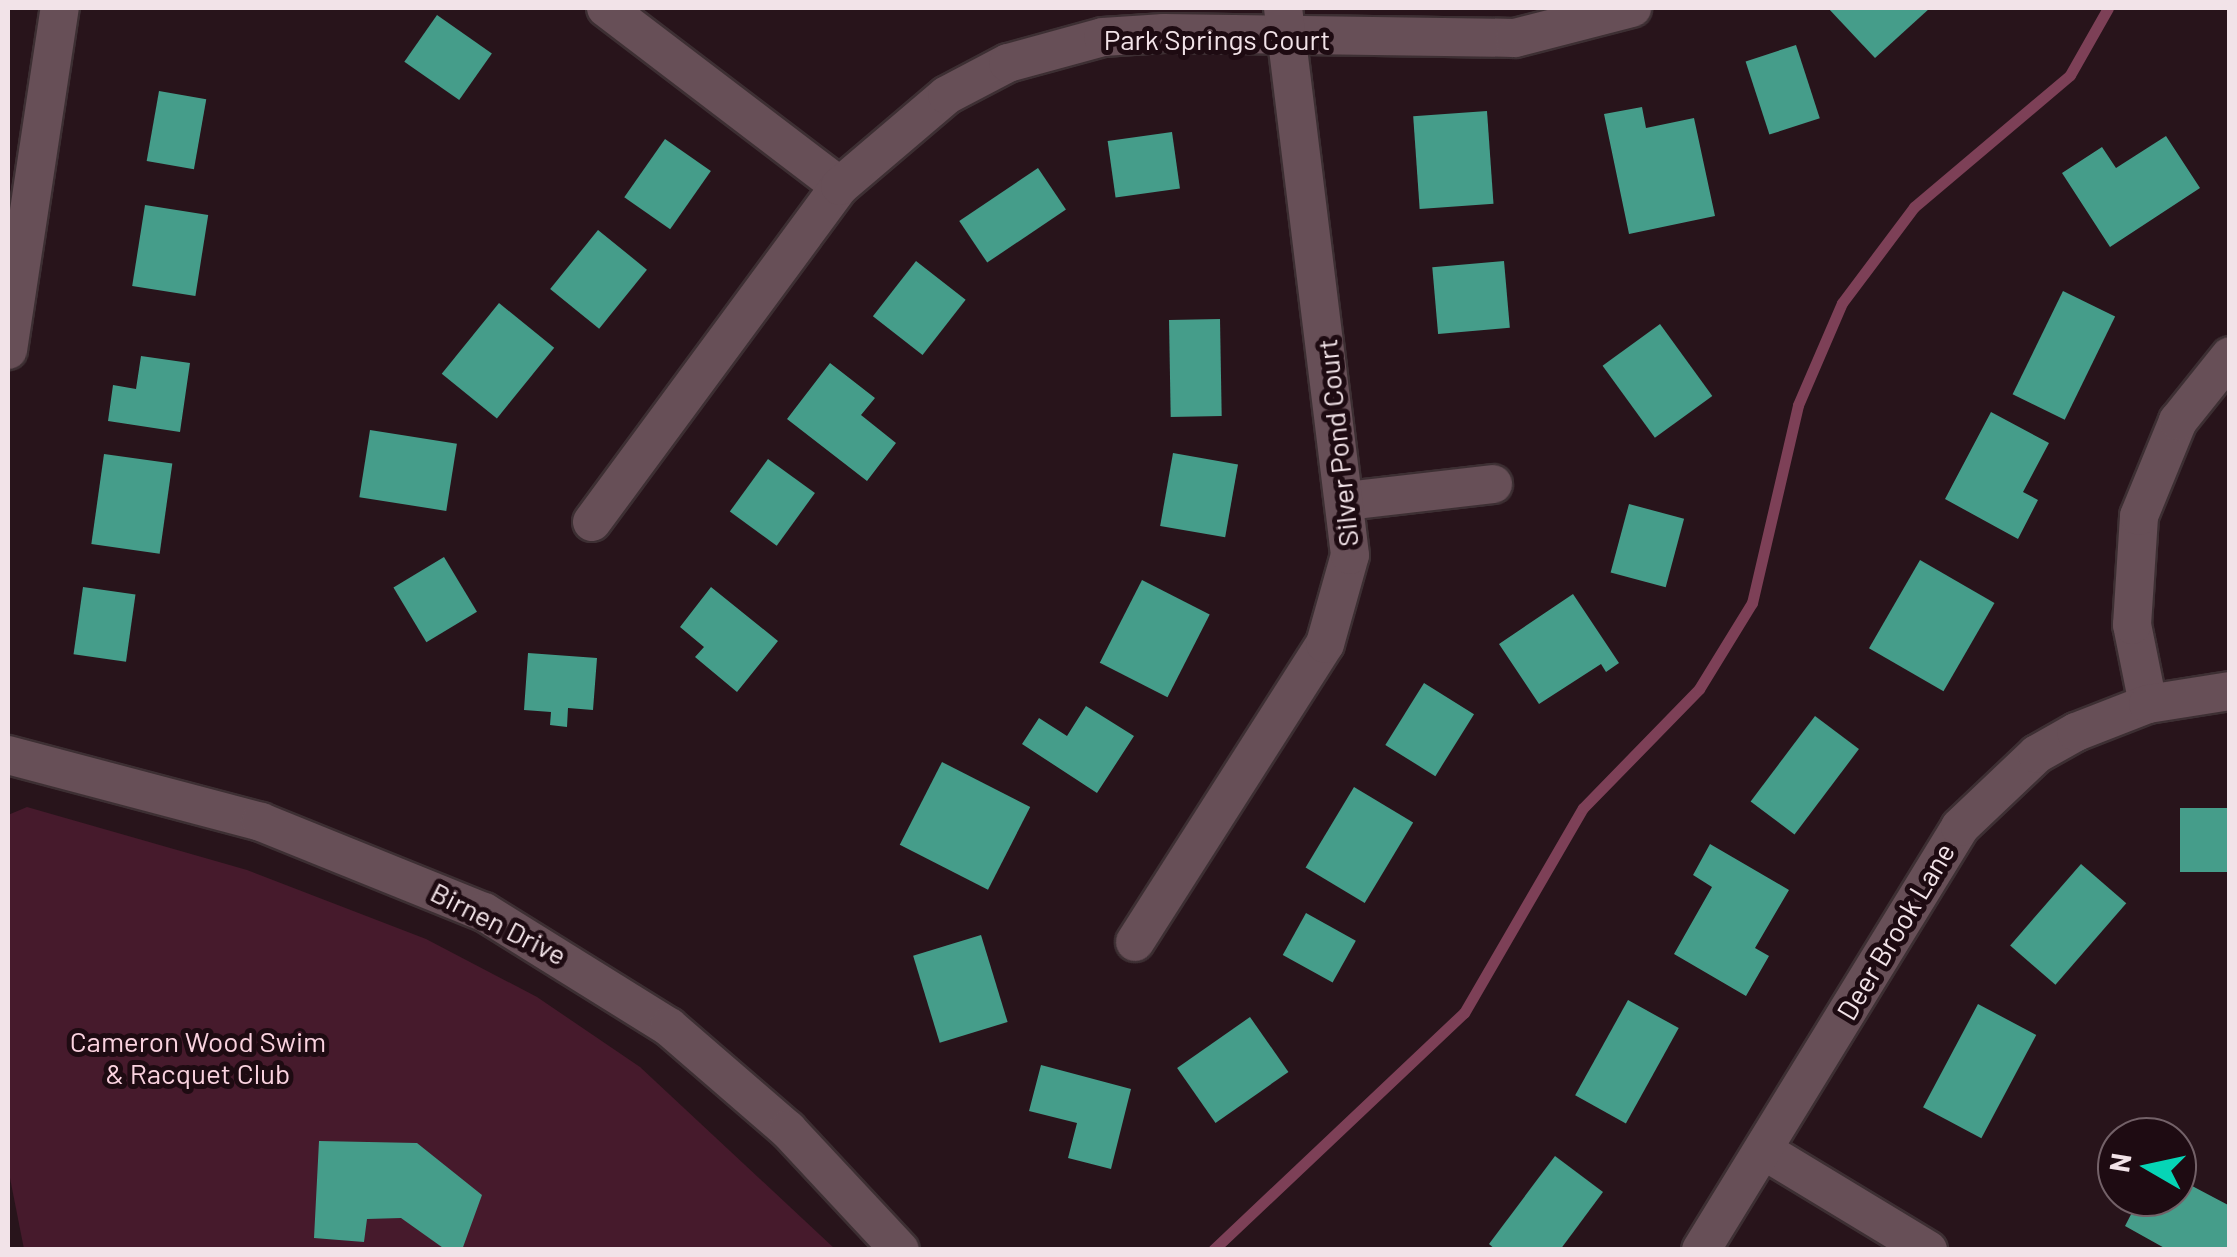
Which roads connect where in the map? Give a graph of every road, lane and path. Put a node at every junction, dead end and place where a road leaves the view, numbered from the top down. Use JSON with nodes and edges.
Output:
{"nodes":[{"id":1,"x":60,"y":8,"type":"edge"},
{"id":2,"x":606,"y":8,"type":"edge"},
{"id":3,"x":1632,"y":8,"type":"edge"},
{"id":4,"x":1285,"y":22,"type":"edge"},
{"id":5,"x":840,"y":186,"type":"junction"},
{"id":6,"x":9,"y":335,"type":"edge"},
{"id":7,"x":2230,"y":356,"type":"edge"},
{"id":8,"x":1493,"y":484,"type":"dead end"},
{"id":9,"x":1347,"y":501,"type":"junction"},
{"id":10,"x":592,"y":522,"type":"dead end"},
{"id":11,"x":2230,"y":691,"type":"edge"},
{"id":12,"x":2148,"y":704,"type":"junction"},
{"id":13,"x":8,"y":754,"type":"edge"},
{"id":14,"x":1135,"y":942,"type":"dead end"},
{"id":15,"x":1763,"y":1150,"type":"junction"},
{"id":16,"x":900,"y":1250,"type":"edge"},
{"id":17,"x":1701,"y":1250,"type":"edge"},
{"id":18,"x":1928,"y":1250,"type":"edge"}],
"edges":[{"from":1,"to":6,"type":"street"},
{"from":2,"to":5,"type":"street"},
{"from":3,"to":4,"type":"street","name":"Park Springs Court"},
{"from":4,"to":5,"type":"street","name":"Park Springs Court"},
{"from":4,"to":9,"type":"street","name":"Silver Pond Court"},
{"from":5,"to":10,"type":"street","name":"Park Springs Court"},
{"from":7,"to":12,"type":"street"},
{"from":8,"to":9,"type":"street"},
{"from":9,"to":14,"type":"street","name":"Silver Pond Court"},
{"from":11,"to":12,"type":"street","name":"Deer Brook Lane"},
{"from":12,"to":15,"type":"street","name":"Deer Brook Lane"},
{"from":13,"to":16,"type":"street","name":"Birnen Drive"},
{"from":15,"to":17,"type":"street","name":"Deer Brook Lane"},
{"from":15,"to":18,"type":"street"}]}
